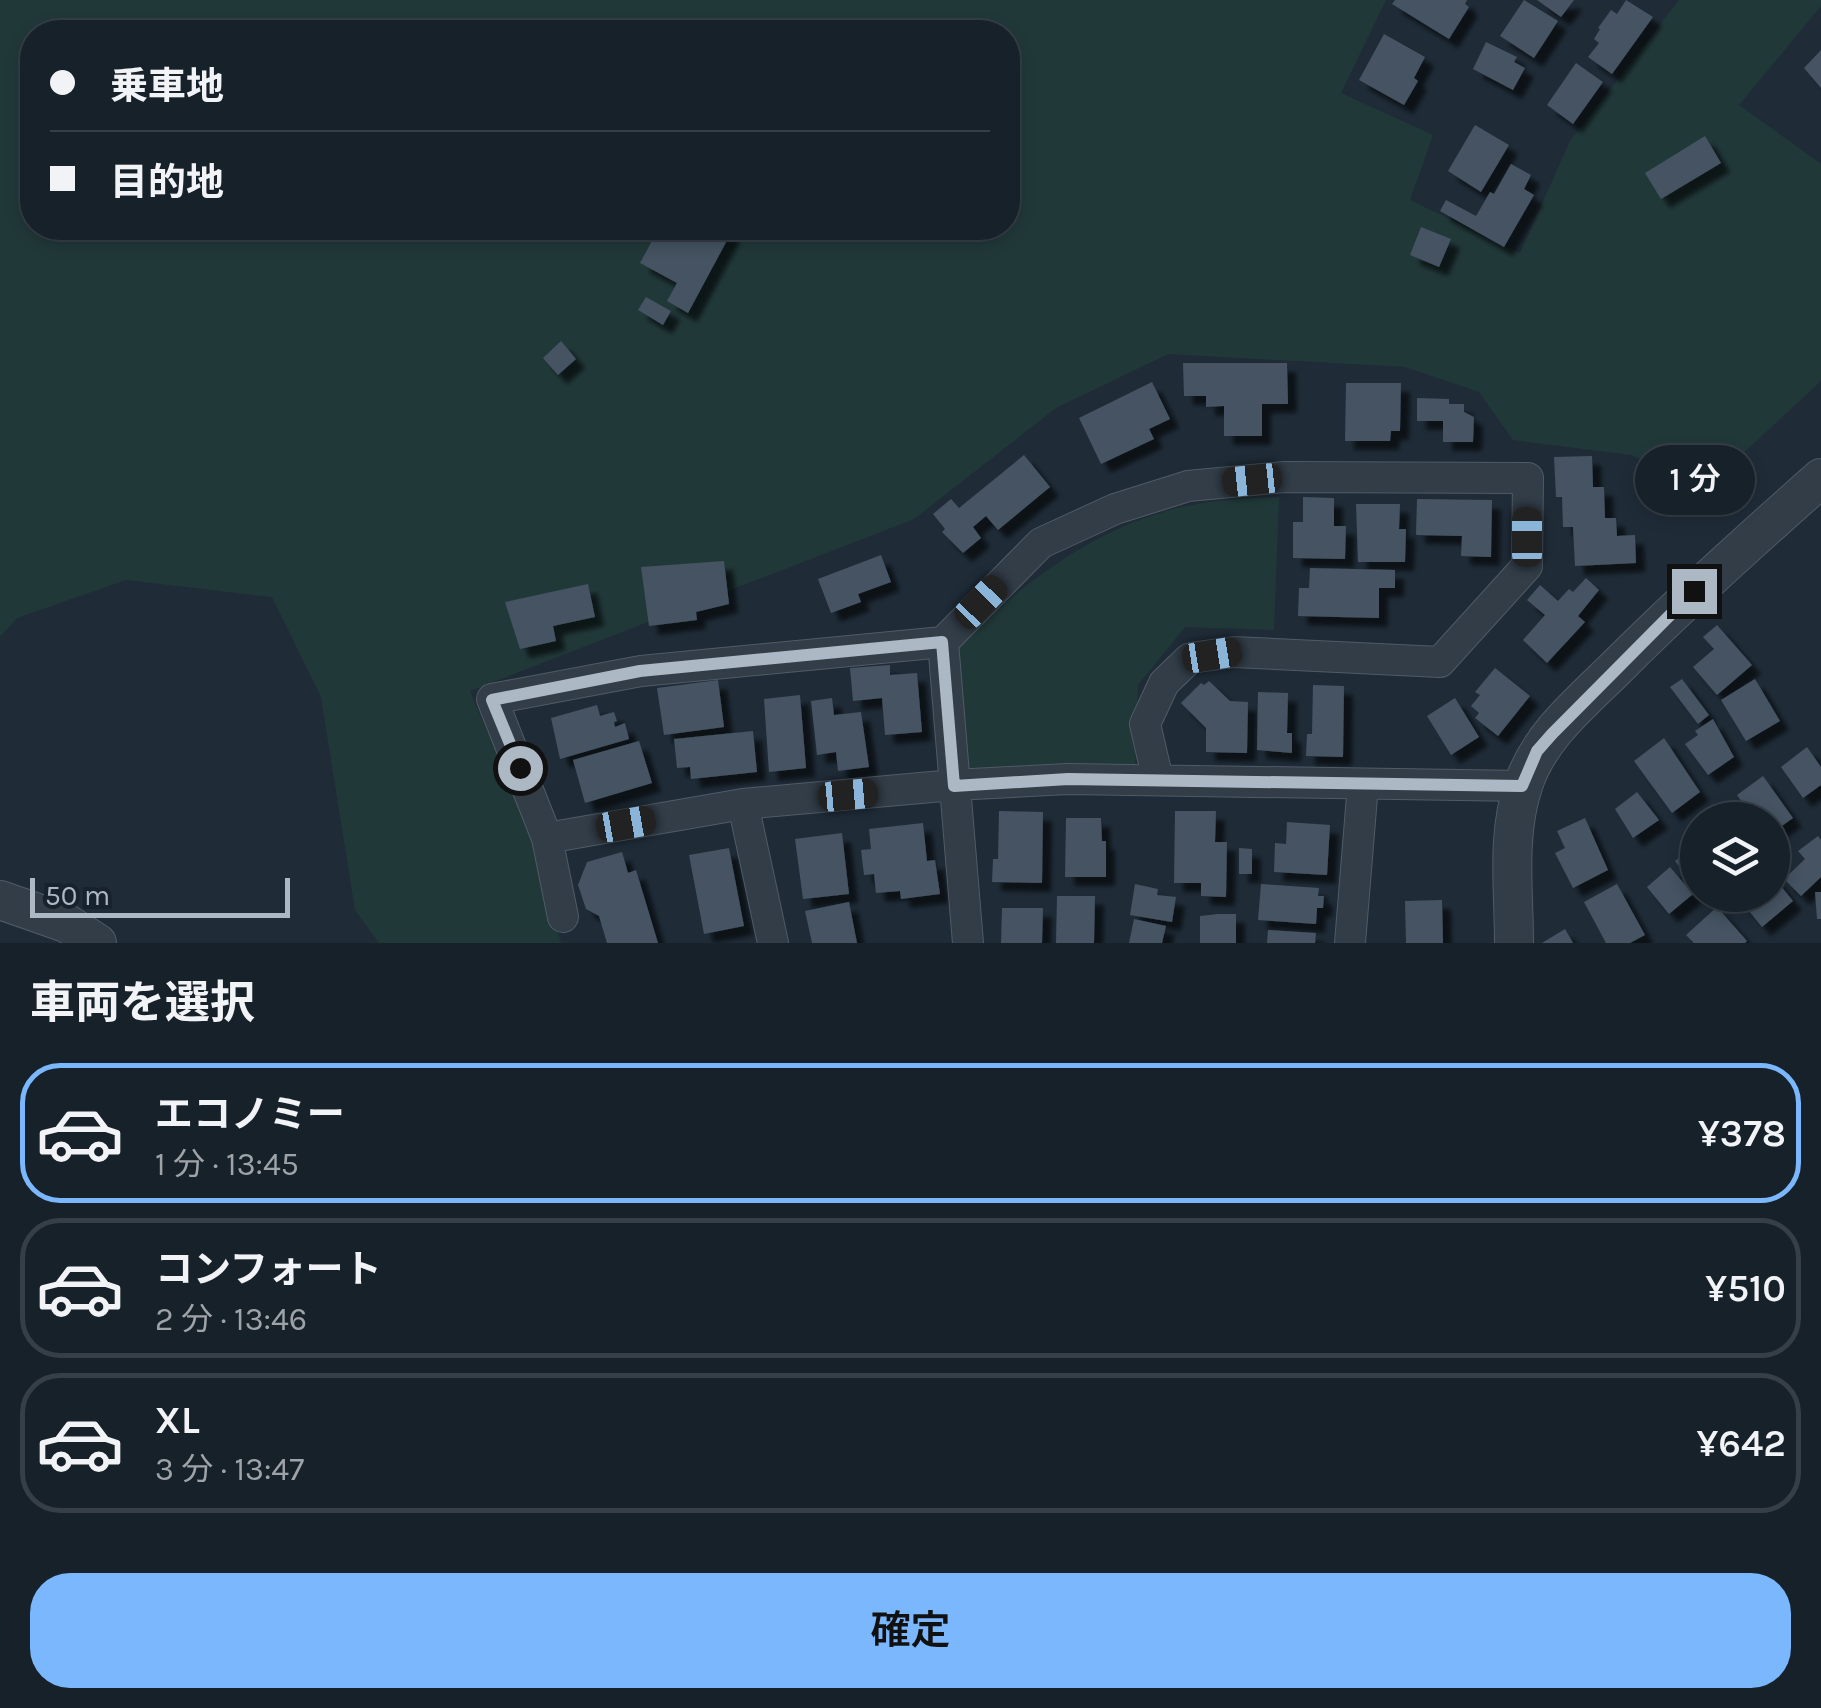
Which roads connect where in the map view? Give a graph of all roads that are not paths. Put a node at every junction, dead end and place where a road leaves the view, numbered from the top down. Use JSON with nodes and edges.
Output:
{"nodes":[{"id":1,"x":1821,"y":478,"type":"edge"},
{"id":2,"x":942,"y":642,"type":"junction"},
{"id":3,"x":1158,"y":780,"type":"junction"},
{"id":4,"x":1363,"y":784,"type":"junction"},
{"id":5,"x":954,"y":786,"type":"junction"},
{"id":6,"x":1522,"y":786,"type":"junction"},
{"id":7,"x":743,"y":804,"type":"junction"},
{"id":8,"x":548,"y":838,"type":"junction"},
{"id":9,"x":0,"y":900,"type":"edge"},
{"id":10,"x":564,"y":917,"type":"dead end"},
{"id":11,"x":97,"y":943,"type":"edge"},
{"id":12,"x":773,"y":943,"type":"edge"},
{"id":13,"x":968,"y":943,"type":"edge"},
{"id":14,"x":1350,"y":943,"type":"edge"},
{"id":15,"x":1514,"y":943,"type":"edge"}],
"edges":[{"from":1,"to":6,"type":"street"},
{"from":2,"to":3,"type":"street"},
{"from":2,"to":5,"type":"street"},
{"from":2,"to":8,"type":"street"},
{"from":3,"to":4,"type":"street"},
{"from":3,"to":5,"type":"street"},
{"from":4,"to":6,"type":"street"},
{"from":4,"to":14,"type":"street"},
{"from":5,"to":7,"type":"street"},
{"from":5,"to":13,"type":"street"},
{"from":6,"to":15,"type":"street"},
{"from":7,"to":8,"type":"street"},
{"from":7,"to":12,"type":"street"},
{"from":8,"to":10,"type":"street"},
{"from":9,"to":11,"type":"street"}]}
